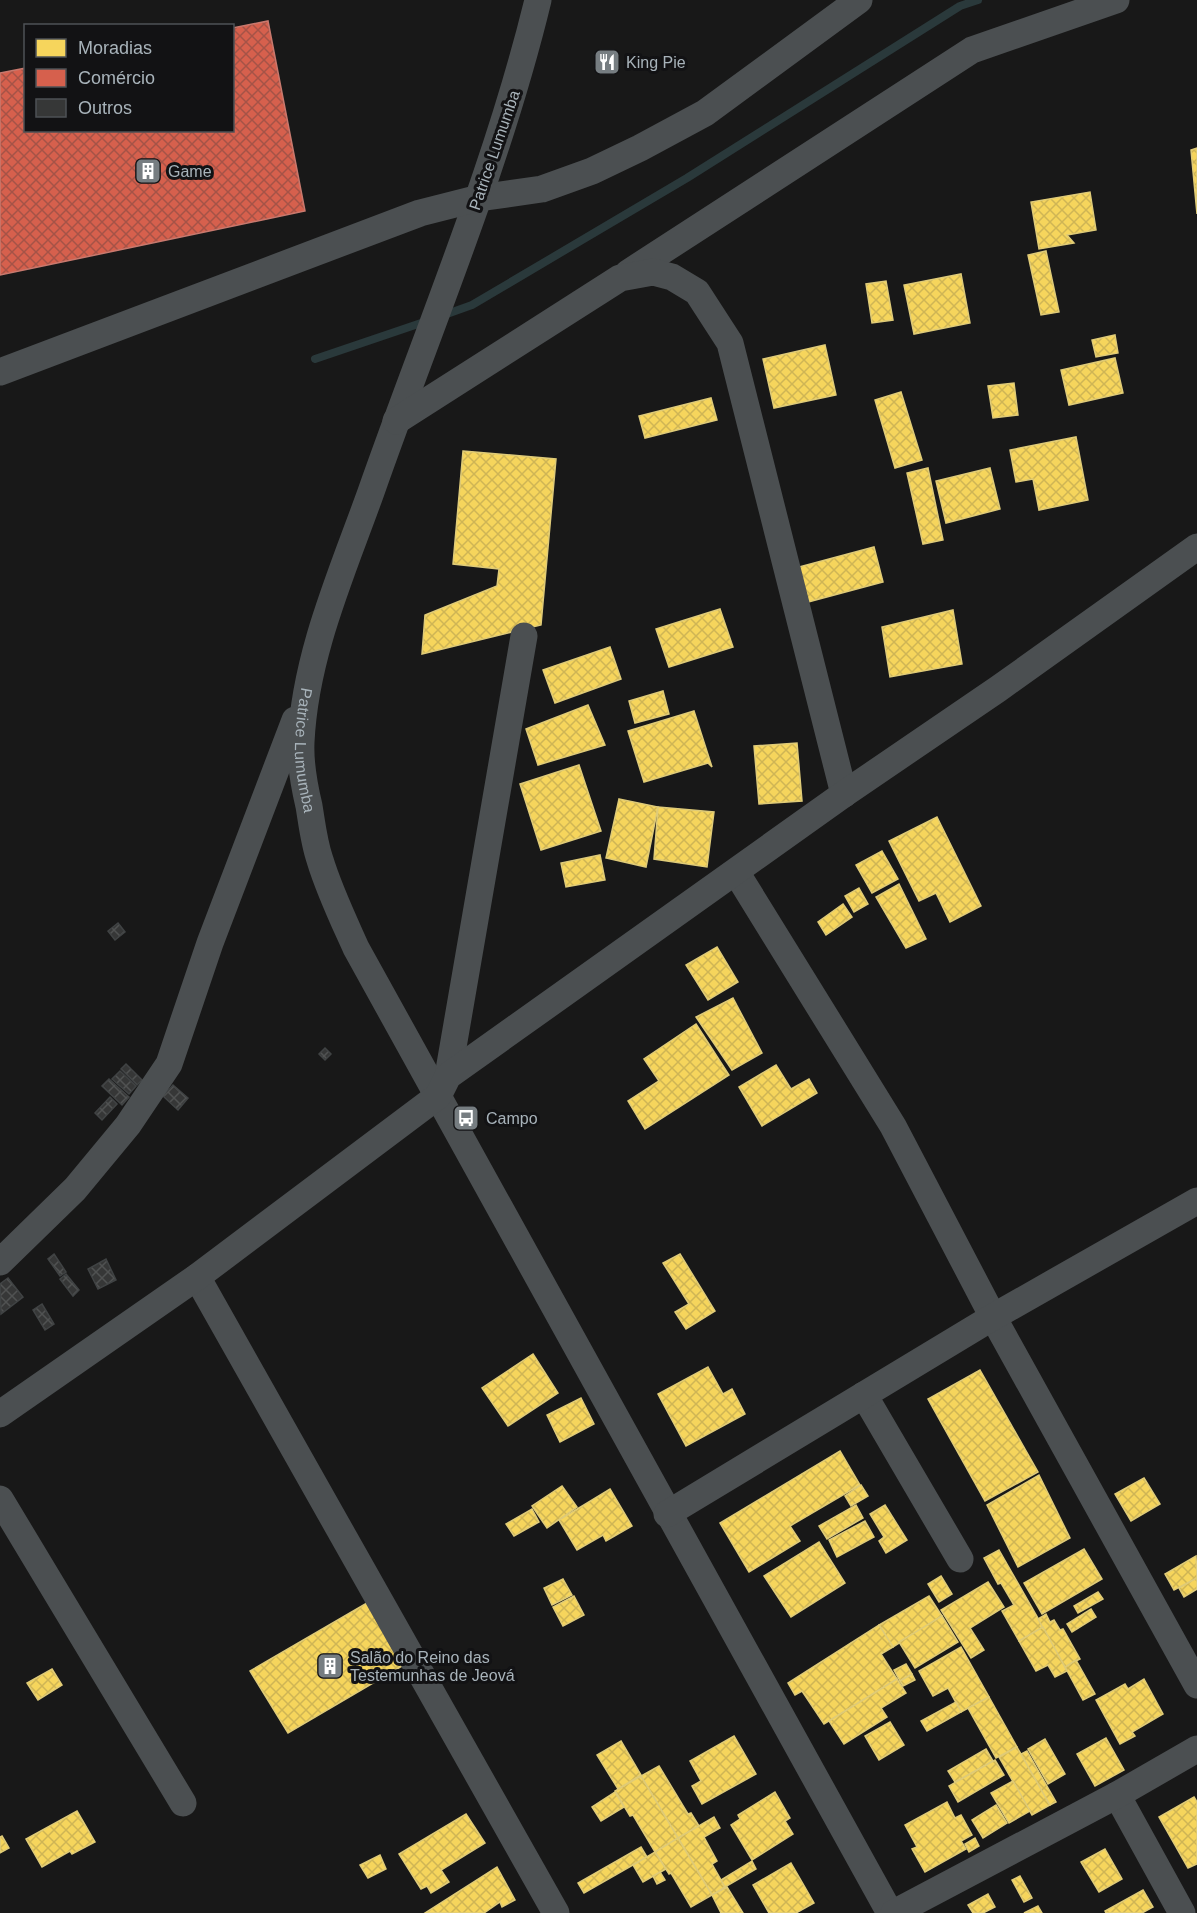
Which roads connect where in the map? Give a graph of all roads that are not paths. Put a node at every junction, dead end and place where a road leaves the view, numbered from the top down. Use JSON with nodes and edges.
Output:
{"nodes":[{"id":1,"x":538,"y":0,"type":"edge"},
{"id":2,"x":859,"y":0,"type":"edge"},
{"id":3,"x":1116,"y":0,"type":"edge"},
{"id":4,"x":479,"y":198,"type":"junction"},
{"id":5,"x":620,"y":278,"type":"junction"},
{"id":6,"x":0,"y":372,"type":"edge"},
{"id":7,"x":396,"y":421,"type":"junction"},
{"id":8,"x":1197,"y":548,"type":"edge"},
{"id":9,"x":524,"y":636,"type":"dead end"},
{"id":10,"x":306,"y":694,"type":"junction"},
{"id":11,"x":844,"y":794,"type":"junction"},
{"id":12,"x":736,"y":872,"type":"junction"},
{"id":13,"x":443,"y":1086,"type":"junction"},
{"id":14,"x":1197,"y":1201,"type":"edge"},
{"id":15,"x":0,"y":1262,"type":"edge"},
{"id":16,"x":197,"y":1276,"type":"junction"},
{"id":17,"x":993,"y":1317,"type":"junction"},
{"id":18,"x":864,"y":1395,"type":"junction"},
{"id":19,"x":0,"y":1414,"type":"edge"},
{"id":20,"x":0,"y":1499,"type":"edge"},
{"id":21,"x":668,"y":1514,"type":"junction"},
{"id":22,"x":960,"y":1559,"type":"dead end"},
{"id":23,"x":1197,"y":1685,"type":"edge"},
{"id":24,"x":1197,"y":1749,"type":"edge"},
{"id":25,"x":1118,"y":1795,"type":"junction"},
{"id":26,"x":183,"y":1803,"type":"dead end"},
{"id":27,"x":556,"y":1913,"type":"edge"},
{"id":28,"x":892,"y":1913,"type":"edge"},
{"id":29,"x":1182,"y":1913,"type":"edge"}],
"edges":[{"from":1,"to":4,"type":"street","name":"Patrice Lumumba"},
{"from":2,"to":4,"type":"street"},
{"from":3,"to":5,"type":"street"},
{"from":4,"to":6,"type":"street"},
{"from":4,"to":7,"type":"street","name":"Patrice Lumumba"},
{"from":5,"to":7,"type":"street"},
{"from":5,"to":11,"type":"street"},
{"from":7,"to":10,"type":"street","name":"Patrice Lumumba"},
{"from":8,"to":11,"type":"street"},
{"from":9,"to":13,"type":"street"},
{"from":10,"to":13,"type":"street","name":"Patrice Lumumba"},
{"from":10,"to":15,"type":"street"},
{"from":11,"to":12,"type":"street"},
{"from":12,"to":13,"type":"street"},
{"from":12,"to":17,"type":"street"},
{"from":13,"to":16,"type":"street"},
{"from":13,"to":21,"type":"street","name":"Patrice Lumumba"},
{"from":14,"to":17,"type":"street"},
{"from":16,"to":19,"type":"street"},
{"from":16,"to":27,"type":"street"},
{"from":17,"to":18,"type":"street"},
{"from":17,"to":23,"type":"street"},
{"from":18,"to":21,"type":"street"},
{"from":18,"to":22,"type":"street"},
{"from":20,"to":26,"type":"street"},
{"from":21,"to":28,"type":"street","name":"Patrice Lumumba"},
{"from":24,"to":25,"type":"street"},
{"from":25,"to":28,"type":"street"},
{"from":25,"to":29,"type":"street"}]}
